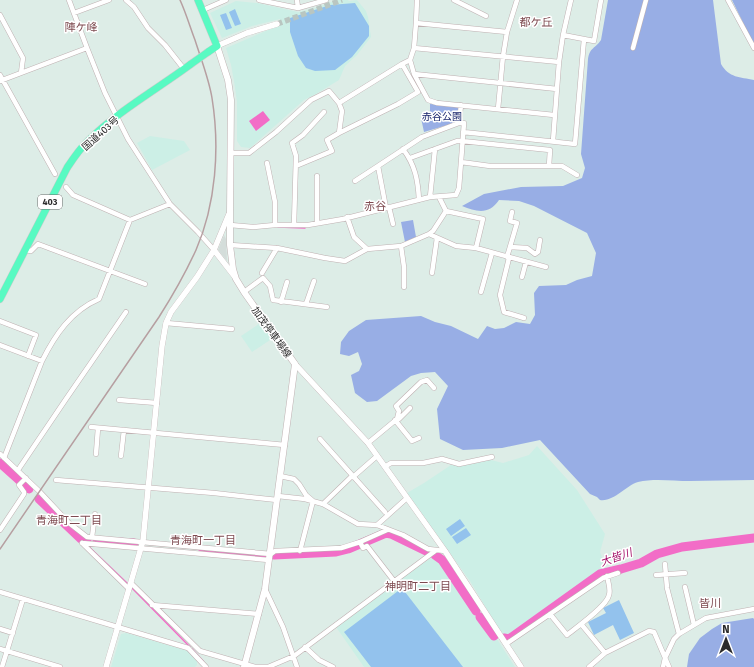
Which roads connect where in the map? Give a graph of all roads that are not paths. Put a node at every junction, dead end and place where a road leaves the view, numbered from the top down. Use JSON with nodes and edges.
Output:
{"nodes":[{"id":1,"x":69,"y":0,"type":"edge"},
{"id":2,"x":109,"y":0,"type":"edge"},
{"id":3,"x":126,"y":0,"type":"edge"},
{"id":4,"x":198,"y":0,"type":"edge"},
{"id":5,"x":226,"y":0,"type":"edge"},
{"id":6,"x":259,"y":0,"type":"edge"},
{"id":7,"x":297,"y":0,"type":"edge"},
{"id":8,"x":326,"y":0,"type":"edge"},
{"id":9,"x":417,"y":0,"type":"edge"},
{"id":10,"x":454,"y":0,"type":"edge"},
{"id":11,"x":517,"y":0,"type":"edge"},
{"id":12,"x":571,"y":0,"type":"edge"},
{"id":13,"x":601,"y":0,"type":"edge"},
{"id":14,"x":646,"y":0,"type":"edge"},
{"id":15,"x":728,"y":0,"type":"edge"},
{"id":16,"x":319,"y":1,"type":"edge"},
{"id":17,"x":278,"y":2,"type":"edge"},
{"id":18,"x":465,"y":2,"type":"edge"},
{"id":19,"x":298,"y":8,"type":"junction"},
{"id":20,"x":203,"y":10,"type":"junction"},
{"id":21,"x":74,"y":13,"type":"junction"},
{"id":22,"x":0,"y":15,"type":"edge"},
{"id":23,"x":486,"y":16,"type":"dead end"},
{"id":24,"x":416,"y":23,"type":"junction"},
{"id":25,"x":276,"y":24,"type":"tunnel mouth"},
{"id":26,"x":507,"y":32,"type":"junction"},
{"id":27,"x":563,"y":35,"type":"junction"},
{"id":28,"x":584,"y":39,"type":"junction"},
{"id":29,"x":217,"y":46,"type":"junction"},
{"id":30,"x":86,"y":48,"type":"junction"},
{"id":31,"x":414,"y":48,"type":"junction"},
{"id":32,"x":633,"y":48,"type":"dead end"},
{"id":33,"x":754,"y":48,"type":"edge"},
{"id":34,"x":503,"y":56,"type":"junction"},
{"id":35,"x":410,"y":60,"type":"junction"},
{"id":36,"x":559,"y":62,"type":"junction"},
{"id":37,"x":402,"y":64,"type":"junction"},
{"id":38,"x":184,"y":70,"type":"junction"},
{"id":39,"x":20,"y":73,"type":"junction"},
{"id":40,"x":414,"y":74,"type":"junction"},
{"id":41,"x":0,"y":75,"type":"edge"},
{"id":42,"x":1,"y":81,"type":"edge"},
{"id":43,"x":499,"y":83,"type":"junction"},
{"id":44,"x":557,"y":89,"type":"junction"},
{"id":45,"x":339,"y":103,"type":"junction"},
{"id":46,"x":461,"y":105,"type":"junction"},
{"id":47,"x":498,"y":109,"type":"junction"},
{"id":48,"x":324,"y":112,"type":"dead end"},
{"id":49,"x":554,"y":115,"type":"junction"},
{"id":50,"x":116,"y":117,"type":"junction"},
{"id":51,"x":459,"y":123,"type":"junction"},
{"id":52,"x":464,"y":132,"type":"junction"},
{"id":53,"x":339,"y":133,"type":"junction"},
{"id":54,"x":462,"y":141,"type":"junction"},
{"id":55,"x":553,"y":142,"type":"junction"},
{"id":56,"x":403,"y":149,"type":"junction"},
{"id":57,"x":435,"y":149,"type":"junction"},
{"id":58,"x":231,"y":154,"type":"junction"},
{"id":59,"x":410,"y":158,"type":"junction"},
{"id":60,"x":461,"y":162,"type":"junction"},
{"id":61,"x":267,"y":163,"type":"dead end"},
{"id":62,"x":296,"y":166,"type":"junction"},
{"id":63,"x":378,"y":166,"type":"junction"},
{"id":64,"x":549,"y":166,"type":"junction"},
{"id":65,"x":55,"y":174,"type":"dead end"},
{"id":66,"x":577,"y":175,"type":"dead end"},
{"id":67,"x":317,"y":176,"type":"dead end"},
{"id":68,"x":355,"y":181,"type":"dead end"},
{"id":69,"x":66,"y":187,"type":"dead end"},
{"id":70,"x":430,"y":197,"type":"junction"},
{"id":71,"x":439,"y":197,"type":"junction"},
{"id":72,"x":419,"y":200,"type":"junction"},
{"id":73,"x":170,"y":204,"type":"junction"},
{"id":74,"x":388,"y":208,"type":"junction"},
{"id":75,"x":446,"y":211,"type":"junction"},
{"id":76,"x":230,"y":212,"type":"junction"},
{"id":77,"x":512,"y":212,"type":"dead end"},
{"id":78,"x":347,"y":218,"type":"junction"},
{"id":79,"x":130,"y":220,"type":"junction"},
{"id":80,"x":317,"y":223,"type":"junction"},
{"id":81,"x":275,"y":224,"type":"junction"},
{"id":82,"x":393,"y":224,"type":"dead end"},
{"id":83,"x":230,"y":225,"type":"junction"},
{"id":84,"x":294,"y":225,"type":"junction"},
{"id":85,"x":429,"y":234,"type":"junction"},
{"id":86,"x":437,"y":238,"type":"junction"},
{"id":87,"x":540,"y":240,"type":"dead end"},
{"id":88,"x":230,"y":245,"type":"junction"},
{"id":89,"x":400,"y":246,"type":"junction"},
{"id":90,"x":510,"y":247,"type":"junction"},
{"id":91,"x":277,"y":248,"type":"junction"},
{"id":92,"x":476,"y":248,"type":"junction"},
{"id":93,"x":367,"y":249,"type":"junction"},
{"id":94,"x":25,"y":250,"type":"junction"},
{"id":95,"x":214,"y":250,"type":"junction"},
{"id":96,"x":492,"y":253,"type":"junction"},
{"id":97,"x":508,"y":257,"type":"junction"},
{"id":98,"x":526,"y":262,"type":"junction"},
{"id":99,"x":546,"y":267,"type":"dead end"},
{"id":100,"x":109,"y":271,"type":"junction"},
{"id":101,"x":262,"y":273,"type":"dead end"},
{"id":102,"x":432,"y":273,"type":"dead end"},
{"id":103,"x":522,"y":277,"type":"dead end"},
{"id":104,"x":236,"y":279,"type":"junction"},
{"id":105,"x":314,"y":280,"type":"dead end"},
{"id":106,"x":287,"y":282,"type":"dead end"},
{"id":107,"x":145,"y":284,"type":"dead end"},
{"id":108,"x":404,"y":287,"type":"dead end"},
{"id":109,"x":244,"y":292,"type":"junction"},
{"id":110,"x":480,"y":292,"type":"dead end"},
{"id":111,"x":0,"y":299,"type":"edge"},
{"id":112,"x":281,"y":302,"type":"junction"},
{"id":113,"x":306,"y":304,"type":"junction"},
{"id":114,"x":327,"y":307,"type":"dead end"},
{"id":115,"x":126,"y":312,"type":"dead end"},
{"id":116,"x":524,"y":318,"type":"dead end"},
{"id":117,"x":0,"y":321,"type":"edge"},
{"id":118,"x":166,"y":323,"type":"junction"},
{"id":119,"x":232,"y":329,"type":"dead end"},
{"id":120,"x":0,"y":344,"type":"edge"},
{"id":121,"x":28,"y":356,"type":"junction"},
{"id":122,"x":42,"y":361,"type":"junction"},
{"id":123,"x":295,"y":364,"type":"junction"},
{"id":124,"x":434,"y":388,"type":"dead end"},
{"id":125,"x":119,"y":400,"type":"dead end"},
{"id":126,"x":157,"y":403,"type":"junction"},
{"id":127,"x":410,"y":408,"type":"dead end"},
{"id":128,"x":396,"y":420,"type":"junction"},
{"id":129,"x":91,"y":427,"type":"dead end"},
{"id":130,"x":98,"y":428,"type":"junction"},
{"id":131,"x":124,"y":430,"type":"junction"},
{"id":132,"x":154,"y":433,"type":"junction"},
{"id":133,"x":419,"y":438,"type":"dead end"},
{"id":134,"x":320,"y":439,"type":"dead end"},
{"id":135,"x":368,"y":443,"type":"junction"},
{"id":136,"x":285,"y":444,"type":"junction"},
{"id":137,"x":0,"y":454,"type":"edge"},
{"id":138,"x":96,"y":454,"type":"dead end"},
{"id":139,"x":121,"y":456,"type":"dead end"},
{"id":140,"x":377,"y":456,"type":"junction"},
{"id":141,"x":492,"y":457,"type":"dead end"},
{"id":142,"x":4,"y":458,"type":"junction"},
{"id":143,"x":386,"y":466,"type":"junction"},
{"id":144,"x":18,"y":470,"type":"junction"},
{"id":145,"x":280,"y":476,"type":"junction"},
{"id":146,"x":353,"y":477,"type":"junction"},
{"id":147,"x":56,"y":480,"type":"dead end"},
{"id":148,"x":23,"y":481,"type":"junction"},
{"id":149,"x":148,"y":488,"type":"junction"},
{"id":150,"x":277,"y":498,"type":"junction"},
{"id":151,"x":407,"y":498,"type":"junction"},
{"id":152,"x":313,"y":501,"type":"junction"},
{"id":153,"x":323,"y":504,"type":"junction"},
{"id":154,"x":385,"y":512,"type":"dead end"},
{"id":155,"x":95,"y":514,"type":"dead end"},
{"id":156,"x":377,"y":525,"type":"junction"},
{"id":157,"x":0,"y":530,"type":"edge"},
{"id":158,"x":387,"y":530,"type":"junction"},
{"id":159,"x":92,"y":537,"type":"junction"},
{"id":160,"x":143,"y":541,"type":"junction"},
{"id":161,"x":360,"y":542,"type":"junction"},
{"id":162,"x":141,"y":548,"type":"junction"},
{"id":163,"x":300,"y":550,"type":"junction"},
{"id":164,"x":435,"y":550,"type":"junction"},
{"id":165,"x":445,"y":551,"type":"junction"},
{"id":166,"x":270,"y":557,"type":"junction"},
{"id":167,"x":665,"y":564,"type":"dead end"},
{"id":168,"x":618,"y":573,"type":"dead end"},
{"id":169,"x":685,"y":573,"type":"dead end"},
{"id":170,"x":656,"y":575,"type":"dead end"},
{"id":171,"x":666,"y":575,"type":"junction"},
{"id":172,"x":607,"y":576,"type":"junction"},
{"id":173,"x":394,"y":581,"type":"junction"},
{"id":174,"x":130,"y":583,"type":"junction"},
{"id":175,"x":685,"y":587,"type":"dead end"},
{"id":176,"x":129,"y":589,"type":"junction"},
{"id":177,"x":265,"y":589,"type":"junction"},
{"id":178,"x":0,"y":592,"type":"edge"},
{"id":179,"x":23,"y":599,"type":"junction"},
{"id":180,"x":152,"y":604,"type":"junction"},
{"id":181,"x":754,"y":609,"type":"edge"},
{"id":182,"x":259,"y":614,"type":"junction"},
{"id":183,"x":550,"y":614,"type":"junction"},
{"id":184,"x":580,"y":624,"type":"junction"},
{"id":185,"x":694,"y":625,"type":"junction"},
{"id":186,"x":118,"y":628,"type":"junction"},
{"id":187,"x":0,"y":629,"type":"edge"},
{"id":188,"x":13,"y":633,"type":"junction"},
{"id":189,"x":679,"y":634,"type":"junction"},
{"id":190,"x":506,"y":644,"type":"junction"},
{"id":191,"x":305,"y":647,"type":"junction"},
{"id":192,"x":188,"y":648,"type":"junction"},
{"id":193,"x":0,"y":649,"type":"edge"},
{"id":194,"x":8,"y":651,"type":"junction"},
{"id":195,"x":198,"y":651,"type":"junction"},
{"id":196,"x":605,"y":652,"type":"junction"},
{"id":197,"x":294,"y":656,"type":"junction"},
{"id":198,"x":665,"y":658,"type":"junction"},
{"id":199,"x":244,"y":666,"type":"edge"},
{"id":200,"x":2,"y":667,"type":"edge"},
{"id":201,"x":60,"y":667,"type":"edge"},
{"id":202,"x":106,"y":667,"type":"edge"},
{"id":203,"x":206,"y":667,"type":"edge"},
{"id":204,"x":297,"y":667,"type":"edge"},
{"id":205,"x":333,"y":667,"type":"edge"},
{"id":206,"x":521,"y":667,"type":"edge"},
{"id":207,"x":589,"y":667,"type":"edge"},
{"id":208,"x":663,"y":667,"type":"edge"},
{"id":209,"x":669,"y":667,"type":"edge"}],
"edges":[{"from":1,"to":21,"type":"street"},
{"from":2,"to":21,"type":"street"},
{"from":3,"to":38,"type":"street"},
{"from":4,"to":20,"type":"highway"},
{"from":5,"to":20,"type":"street"},
{"from":6,"to":17,"type":"street"},
{"from":7,"to":19,"type":"street"},
{"from":8,"to":16,"type":"street"},
{"from":9,"to":24,"type":"street"},
{"from":10,"to":18,"type":"street"},
{"from":11,"to":26,"type":"street"},
{"from":12,"to":27,"type":"street"},
{"from":13,"to":28,"type":"street"},
{"from":14,"to":32,"type":"street"},
{"from":15,"to":33,"type":"street"},
{"from":16,"to":19,"type":"street"},
{"from":17,"to":19,"type":"street"},
{"from":18,"to":23,"type":"street"},
{"from":20,"to":29,"type":"highway"},
{"from":21,"to":30,"type":"street"},
{"from":22,"to":39,"type":"street"},
{"from":24,"to":26,"type":"street"},
{"from":24,"to":31,"type":"street"},
{"from":25,"to":29,"type":"street"},
{"from":26,"to":34,"type":"street"},
{"from":27,"to":28,"type":"street"},
{"from":27,"to":36,"type":"street"},
{"from":28,"to":55,"type":"street"},
{"from":29,"to":38,"type":"highway","name":"国道403号","number":"403","bridge":true},
{"from":29,"to":58,"type":"main road","name":"加茂停車場線"},
{"from":30,"to":39,"type":"street"},
{"from":30,"to":50,"type":"street"},
{"from":31,"to":34,"type":"street"},
{"from":31,"to":35,"type":"street"},
{"from":34,"to":36,"type":"street"},
{"from":34,"to":43,"type":"street"},
{"from":35,"to":37,"type":"street"},
{"from":35,"to":40,"type":"street"},
{"from":36,"to":44,"type":"street"},
{"from":37,"to":45,"type":"street"},
{"from":37,"to":53,"type":"street"},
{"from":38,"to":50,"type":"highway","name":"国道403号","number":"403"},
{"from":39,"to":42,"type":"street"},
{"from":40,"to":43,"type":"street"},
{"from":40,"to":46,"type":"street"},
{"from":41,"to":42,"type":"street"},
{"from":42,"to":65,"type":"street"},
{"from":43,"to":44,"type":"street"},
{"from":43,"to":47,"type":"street"},
{"from":44,"to":49,"type":"street"},
{"from":45,"to":53,"type":"street"},
{"from":45,"to":58,"type":"street"},
{"from":46,"to":47,"type":"street"},
{"from":46,"to":51,"type":"street"},
{"from":47,"to":49,"type":"street"},
{"from":48,"to":62,"type":"street"},
{"from":49,"to":55,"type":"street"},
{"from":50,"to":73,"type":"street"},
{"from":50,"to":94,"type":"highway","name":"国道403号","number":"403"},
{"from":51,"to":52,"type":"street"},
{"from":51,"to":56,"type":"street"},
{"from":52,"to":54,"type":"street"},
{"from":52,"to":55,"type":"street"},
{"from":53,"to":62,"type":"street"},
{"from":54,"to":57,"type":"street"},
{"from":54,"to":60,"type":"street"},
{"from":54,"to":64,"type":"street"},
{"from":56,"to":59,"type":"street"},
{"from":56,"to":63,"type":"street"},
{"from":57,"to":59,"type":"street"},
{"from":57,"to":70,"type":"street"},
{"from":58,"to":76,"type":"main road","name":"加茂停車場線"},
{"from":59,"to":72,"type":"street"},
{"from":60,"to":64,"type":"street"},
{"from":60,"to":71,"type":"street"},
{"from":61,"to":81,"type":"street"},
{"from":62,"to":84,"type":"street"},
{"from":63,"to":68,"type":"street"},
{"from":63,"to":74,"type":"street"},
{"from":64,"to":66,"type":"street"},
{"from":67,"to":80,"type":"street"},
{"from":69,"to":79,"type":"street"},
{"from":70,"to":71,"type":"street"},
{"from":70,"to":72,"type":"street"},
{"from":71,"to":75,"type":"street"},
{"from":72,"to":74,"type":"street"},
{"from":73,"to":79,"type":"street"},
{"from":73,"to":95,"type":"street"},
{"from":74,"to":78,"type":"street"},
{"from":74,"to":82,"type":"street"},
{"from":75,"to":85,"type":"street"},
{"from":75,"to":92,"type":"street"},
{"from":76,"to":83,"type":"main road","name":"加茂停車場線"},
{"from":76,"to":95,"type":"street"},
{"from":77,"to":90,"type":"street"},
{"from":78,"to":80,"type":"street"},
{"from":78,"to":93,"type":"street"},
{"from":79,"to":100,"type":"street"},
{"from":80,"to":84,"type":"street"},
{"from":81,"to":83,"type":"street"},
{"from":81,"to":84,"type":"street"},
{"from":83,"to":88,"type":"main road","name":"加茂停車場線"},
{"from":85,"to":86,"type":"street"},
{"from":85,"to":89,"type":"street"},
{"from":86,"to":92,"type":"street"},
{"from":86,"to":102,"type":"street"},
{"from":87,"to":90,"type":"street"},
{"from":88,"to":91,"type":"street"},
{"from":88,"to":104,"type":"main road","name":"加茂停車場線"},
{"from":89,"to":93,"type":"street"},
{"from":89,"to":108,"type":"street"},
{"from":90,"to":97,"type":"street"},
{"from":91,"to":93,"type":"street"},
{"from":91,"to":101,"type":"street"},
{"from":92,"to":96,"type":"street"},
{"from":94,"to":100,"type":"street"},
{"from":94,"to":111,"type":"highway","name":"国道403号","number":"403"},
{"from":95,"to":104,"type":"street"},
{"from":95,"to":118,"type":"street"},
{"from":96,"to":97,"type":"street"},
{"from":96,"to":110,"type":"street"},
{"from":97,"to":98,"type":"street"},
{"from":97,"to":116,"type":"street"},
{"from":98,"to":99,"type":"street"},
{"from":98,"to":103,"type":"street"},
{"from":100,"to":107,"type":"street"},
{"from":100,"to":122,"type":"street"},
{"from":104,"to":109,"type":"main road","name":"加茂停車場線"},
{"from":105,"to":113,"type":"street"},
{"from":106,"to":112,"type":"street"},
{"from":109,"to":112,"type":"street"},
{"from":109,"to":123,"type":"main road","name":"加茂停車場線"},
{"from":112,"to":113,"type":"street"},
{"from":113,"to":114,"type":"street"},
{"from":115,"to":144,"type":"street"},
{"from":117,"to":121,"type":"street"},
{"from":118,"to":119,"type":"street"},
{"from":118,"to":126,"type":"street"},
{"from":120,"to":121,"type":"street"},
{"from":121,"to":122,"type":"street"},
{"from":122,"to":142,"type":"street"},
{"from":123,"to":135,"type":"street"},
{"from":123,"to":136,"type":"main road","name":"加茂停車場線"},
{"from":124,"to":128,"type":"street"},
{"from":125,"to":126,"type":"street"},
{"from":126,"to":132,"type":"street"},
{"from":127,"to":128,"type":"street"},
{"from":128,"to":133,"type":"street"},
{"from":128,"to":135,"type":"street"},
{"from":129,"to":130,"type":"street"},
{"from":130,"to":131,"type":"street"},
{"from":130,"to":138,"type":"street"},
{"from":131,"to":132,"type":"street"},
{"from":131,"to":139,"type":"street"},
{"from":132,"to":136,"type":"street"},
{"from":132,"to":149,"type":"street"},
{"from":134,"to":146,"type":"street"},
{"from":135,"to":140,"type":"street"},
{"from":136,"to":145,"type":"main road","name":"加茂停車場線"},
{"from":137,"to":142,"type":"street"},
{"from":140,"to":143,"type":"street"},
{"from":140,"to":146,"type":"street"},
{"from":141,"to":143,"type":"street"},
{"from":142,"to":144,"type":"street"},
{"from":143,"to":151,"type":"street"},
{"from":144,"to":148,"type":"street"},
{"from":145,"to":150,"type":"main road","name":"加茂停車場線"},
{"from":145,"to":152,"type":"street"},
{"from":146,"to":153,"type":"street"},
{"from":146,"to":154,"type":"street"},
{"from":147,"to":149,"type":"street"},
{"from":148,"to":157,"type":"street"},
{"from":148,"to":159,"type":"street"},
{"from":149,"to":150,"type":"street"},
{"from":149,"to":160,"type":"street"},
{"from":150,"to":152,"type":"street"},
{"from":150,"to":166,"type":"main road","name":"加茂停車場線"},
{"from":151,"to":156,"type":"street"},
{"from":151,"to":165,"type":"street"},
{"from":152,"to":153,"type":"street"},
{"from":152,"to":163,"type":"street"},
{"from":153,"to":156,"type":"street"},
{"from":155,"to":159,"type":"street"},
{"from":156,"to":158,"type":"street"},
{"from":158,"to":161,"type":"street"},
{"from":158,"to":164,"type":"street"},
{"from":159,"to":160,"type":"street"},
{"from":160,"to":162,"type":"street"},
{"from":160,"to":166,"type":"street"},
{"from":161,"to":163,"type":"street"},
{"from":161,"to":173,"type":"street"},
{"from":162,"to":166,"type":"street"},
{"from":162,"to":174,"type":"street"},
{"from":162,"to":176,"type":"street"},
{"from":163,"to":166,"type":"street"},
{"from":164,"to":165,"type":"street"},
{"from":164,"to":173,"type":"street"},
{"from":165,"to":190,"type":"street"},
{"from":166,"to":177,"type":"main road","name":"加茂停車場線"},
{"from":167,"to":171,"type":"street"},
{"from":168,"to":172,"type":"street"},
{"from":169,"to":171,"type":"street"},
{"from":170,"to":171,"type":"street"},
{"from":171,"to":189,"type":"street"},
{"from":172,"to":183,"type":"street"},
{"from":172,"to":184,"type":"street"},
{"from":173,"to":191,"type":"street"},
{"from":174,"to":176,"type":"street"},
{"from":174,"to":180,"type":"street"},
{"from":175,"to":185,"type":"street"},
{"from":176,"to":186,"type":"street"},
{"from":177,"to":182,"type":"main road","name":"加茂停車場線"},
{"from":177,"to":197,"type":"street"},
{"from":178,"to":179,"type":"street"},
{"from":179,"to":186,"type":"street"},
{"from":179,"to":188,"type":"street"},
{"from":180,"to":182,"type":"street"},
{"from":180,"to":195,"type":"street"},
{"from":181,"to":185,"type":"street"},
{"from":182,"to":199,"type":"main road","name":"加茂停車場線"},
{"from":183,"to":184,"type":"street"},
{"from":183,"to":190,"type":"street"},
{"from":184,"to":196,"type":"street"},
{"from":185,"to":189,"type":"street"},
{"from":186,"to":192,"type":"street"},
{"from":186,"to":202,"type":"street"},
{"from":187,"to":188,"type":"street"},
{"from":188,"to":194,"type":"street"},
{"from":189,"to":198,"type":"street"},
{"from":190,"to":206,"type":"street"},
{"from":191,"to":197,"type":"street"},
{"from":191,"to":205,"type":"street"},
{"from":192,"to":195,"type":"street"},
{"from":192,"to":203,"type":"street"},
{"from":193,"to":194,"type":"street"},
{"from":194,"to":200,"type":"street"},
{"from":194,"to":201,"type":"street"},
{"from":195,"to":199,"type":"street"},
{"from":196,"to":198,"type":"street"},
{"from":196,"to":207,"type":"street"},
{"from":197,"to":199,"type":"street"},
{"from":197,"to":204,"type":"street"},
{"from":198,"to":208,"type":"street"},
{"from":198,"to":209,"type":"street"}]}
